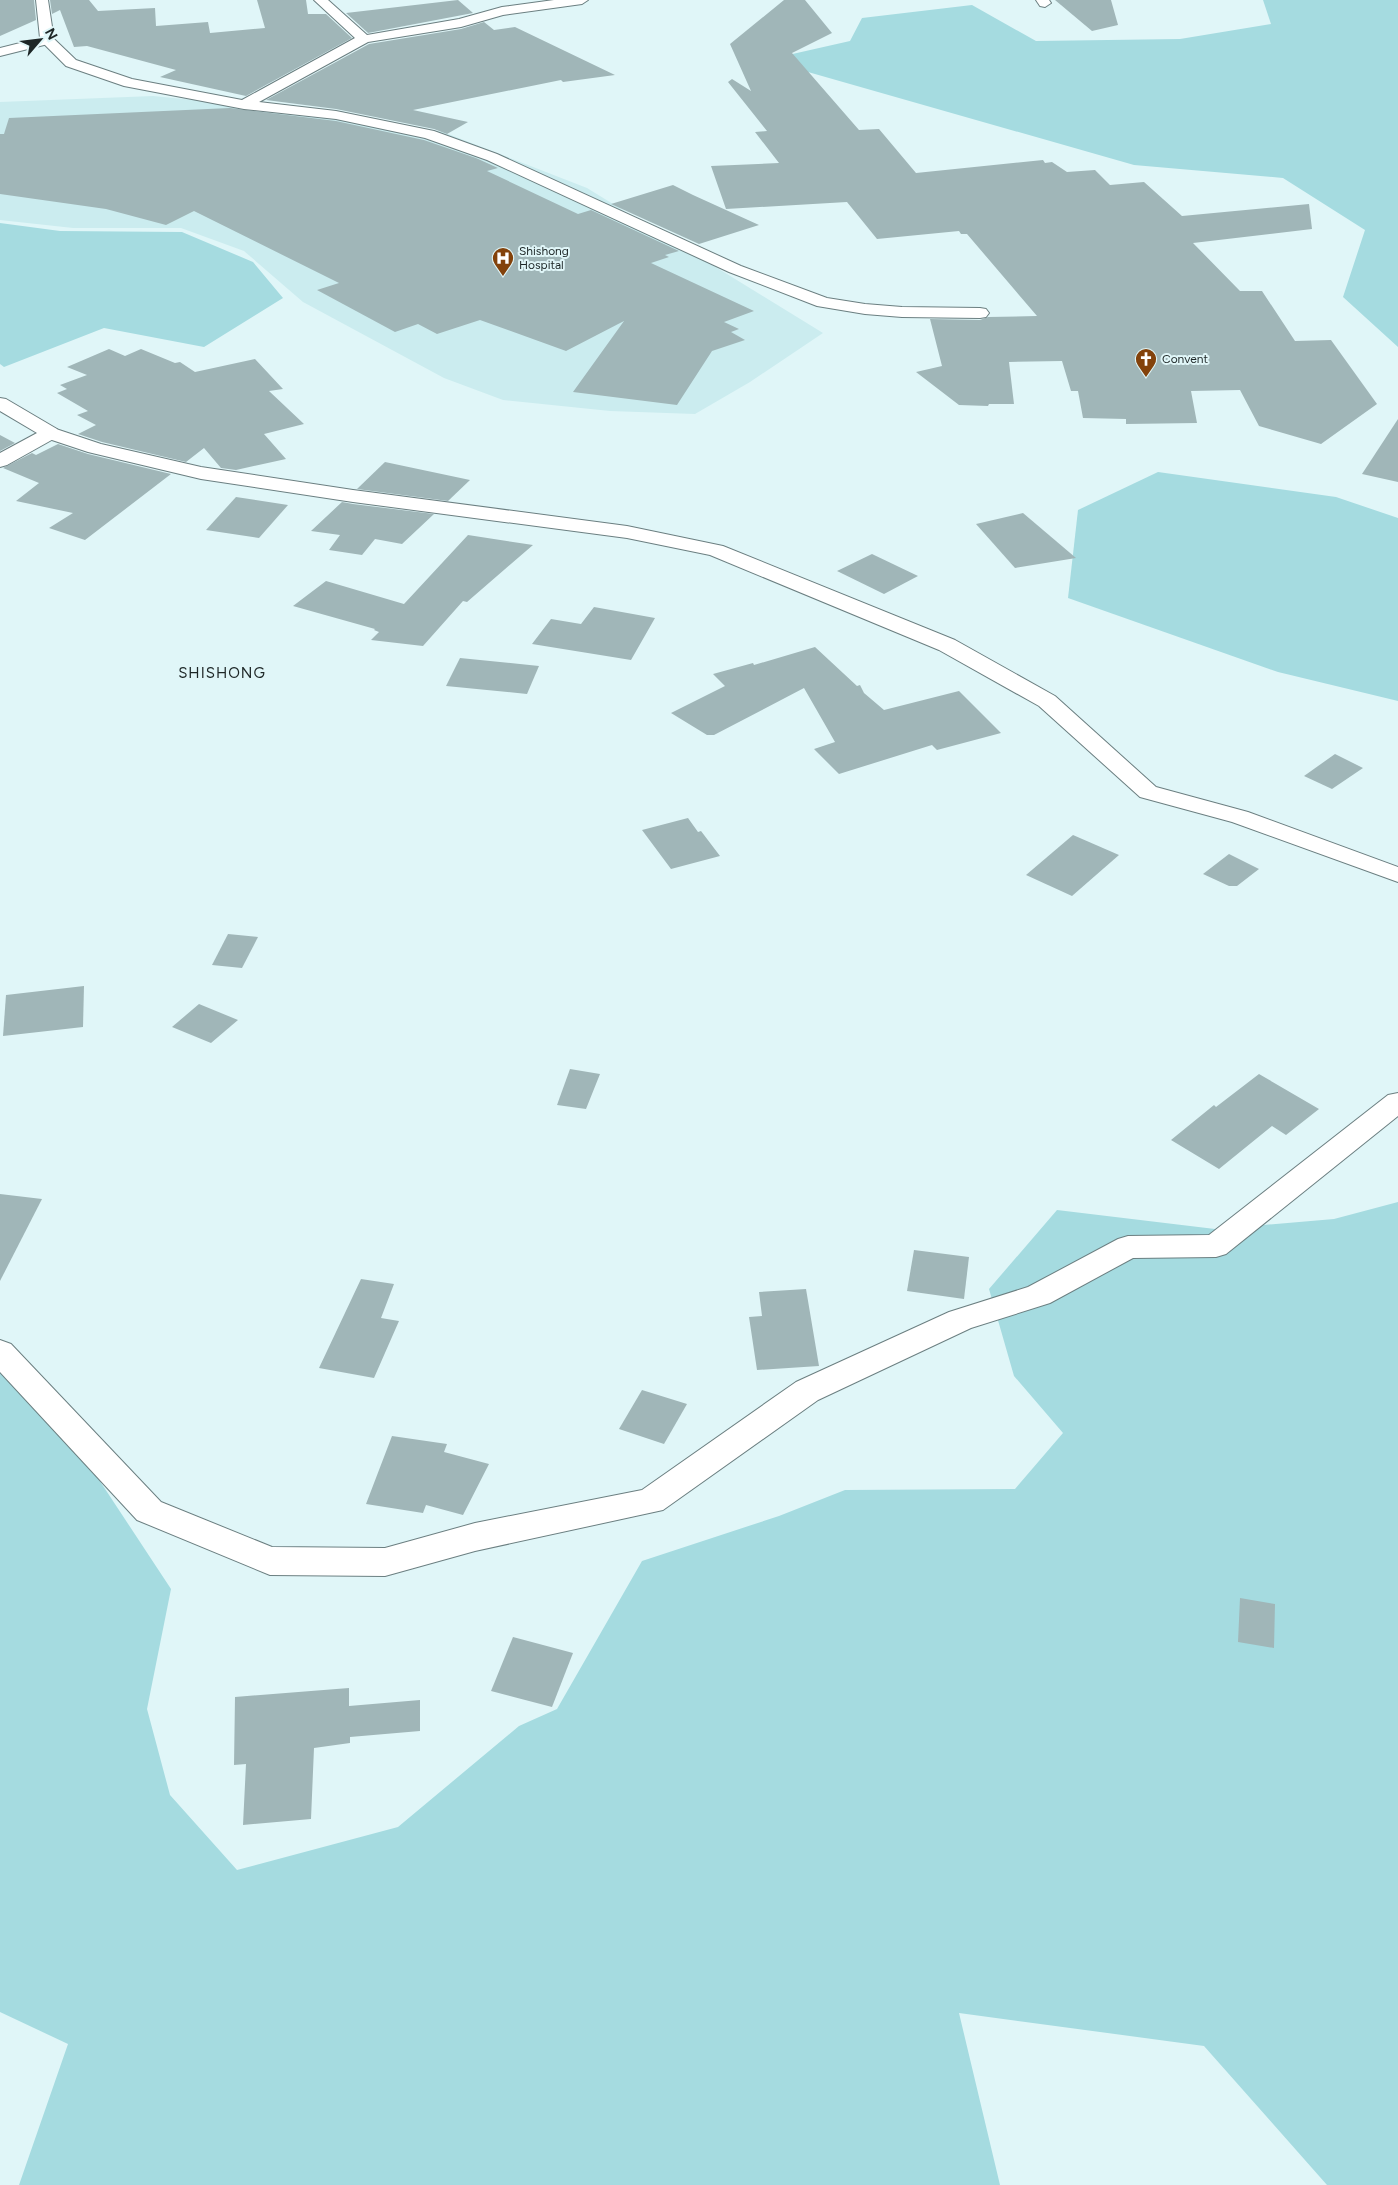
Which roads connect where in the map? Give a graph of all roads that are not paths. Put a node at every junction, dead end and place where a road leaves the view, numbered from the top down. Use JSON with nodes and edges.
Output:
{"nodes":[{"id":1,"x":42,"y":0,"type":"edge"},
{"id":2,"x":320,"y":0,"type":"edge"},
{"id":3,"x":582,"y":0,"type":"edge"},
{"id":4,"x":364,"y":39,"type":"junction"},
{"id":5,"x":47,"y":40,"type":"junction"},
{"id":6,"x":0,"y":52,"type":"edge"},
{"id":7,"x":244,"y":105,"type":"junction"},
{"id":8,"x":980,"y":313,"type":"dead end"},
{"id":9,"x":0,"y":403,"type":"edge"},
{"id":10,"x":50,"y":433,"type":"junction"},
{"id":11,"x":0,"y":461,"type":"edge"},
{"id":12,"x":1398,"y":875,"type":"edge"},
{"id":13,"x":1398,"y":1102,"type":"edge"},
{"id":14,"x":0,"y":1352,"type":"edge"}],
"edges":[{"from":1,"to":5,"type":"street"},
{"from":2,"to":4,"type":"street"},
{"from":3,"to":4,"type":"street"},
{"from":4,"to":7,"type":"street"},
{"from":5,"to":6,"type":"street"},
{"from":5,"to":7,"type":"street"},
{"from":7,"to":8,"type":"street"},
{"from":9,"to":10,"type":"street"},
{"from":10,"to":11,"type":"street"},
{"from":10,"to":12,"type":"street"},
{"from":13,"to":14,"type":"street"}]}
